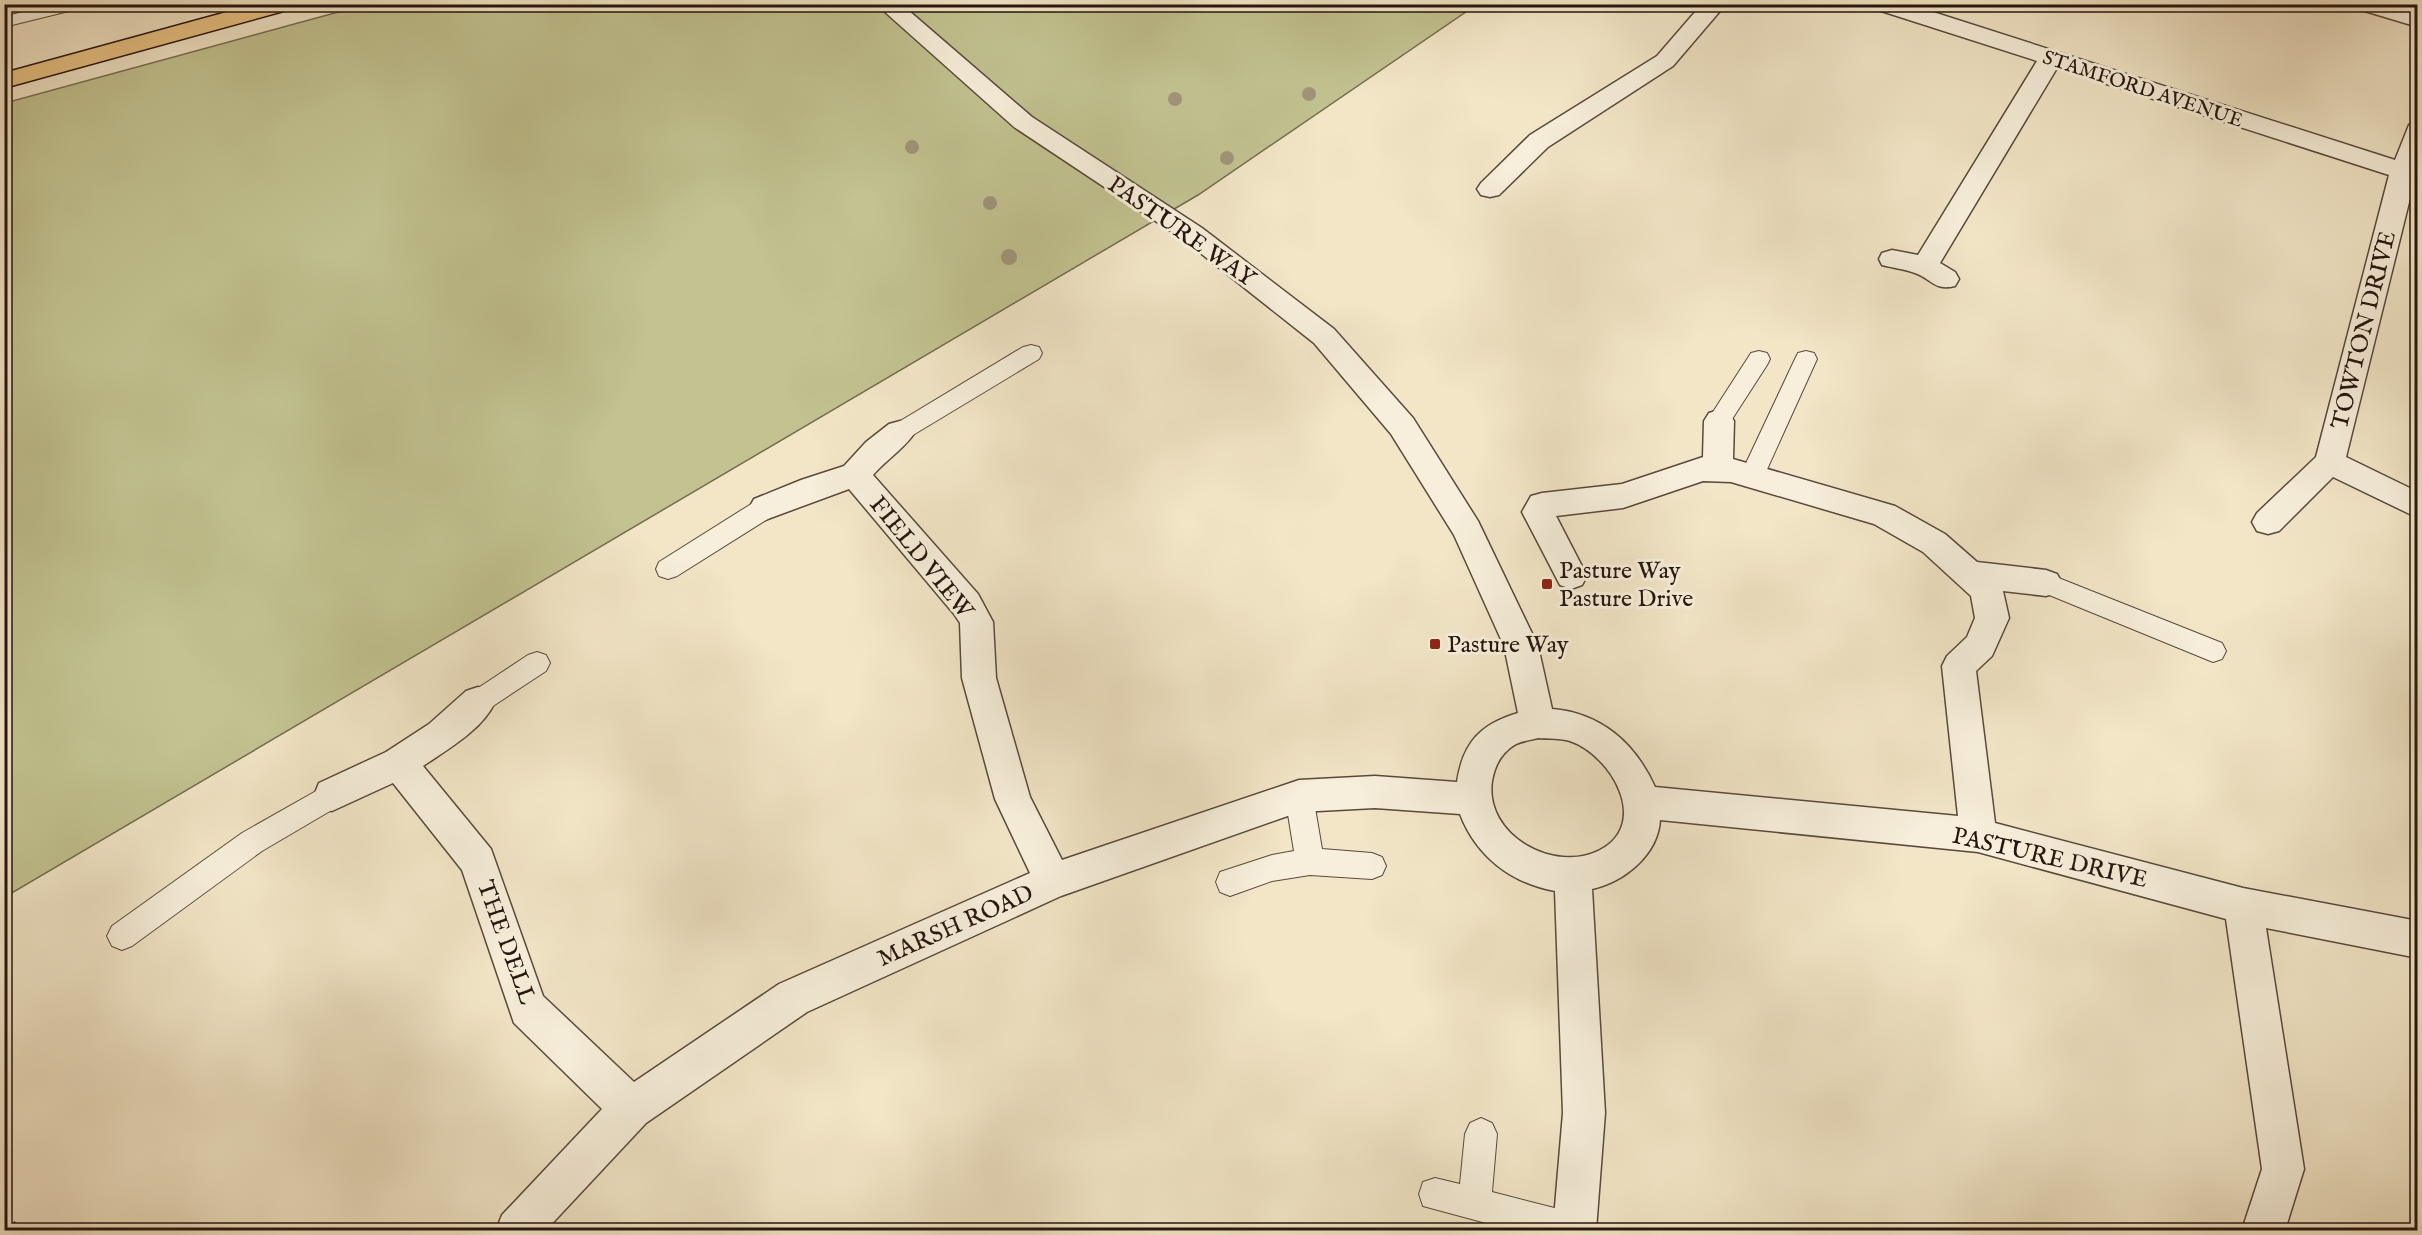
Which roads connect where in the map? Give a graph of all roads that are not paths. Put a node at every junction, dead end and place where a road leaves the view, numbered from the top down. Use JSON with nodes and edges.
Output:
{"nodes":[{"id":1,"x":75,"y":4,"type":"edge"},
{"id":2,"x":283,"y":4,"type":"edge"},
{"id":3,"x":887,"y":4,"type":"edge"},
{"id":4,"x":1715,"y":4,"type":"edge"},
{"id":5,"x":1883,"y":4,"type":"edge"},
{"id":6,"x":2366,"y":4,"type":"edge"},
{"id":7,"x":2418,"y":20,"type":"edge"},
{"id":8,"x":4,"y":22,"type":"edge"},
{"id":9,"x":2050,"y":59,"type":"junction"},
{"id":10,"x":4,"y":81,"type":"edge"},
{"id":11,"x":2418,"y":130,"type":"edge"},
{"id":12,"x":2403,"y":171,"type":"junction"},
{"id":13,"x":1509,"y":206,"type":"dead end"},
{"id":14,"x":1892,"y":259,"type":"dead end"},
{"id":15,"x":1031,"y":353,"type":"dead end"},
{"id":16,"x":1759,"y":359,"type":"dead end"},
{"id":17,"x":1806,"y":359,"type":"dead end"},
{"id":18,"x":1719,"y":421,"type":"joint"},
{"id":19,"x":900,"y":432,"type":"joint"},
{"id":20,"x":2330,"y":462,"type":"junction"},
{"id":21,"x":1719,"y":469,"type":"junction"},
{"id":22,"x":855,"y":475,"type":"junction"},
{"id":23,"x":1752,"y":476,"type":"junction"},
{"id":24,"x":2418,"y":506,"type":"edge"},
{"id":25,"x":765,"y":508,"type":"joint"},
{"id":26,"x":2268,"y":522,"type":"dead end"},
{"id":27,"x":668,"y":569,"type":"dead end"},
{"id":28,"x":1967,"y":574,"type":"junction"},
{"id":29,"x":1571,"y":576,"type":"dead end"},
{"id":30,"x":2046,"y":583,"type":"joint"},
{"id":31,"x":2213,"y":651,"type":"dead end"},
{"id":32,"x":537,"y":663,"type":"dead end"},
{"id":33,"x":478,"y":702,"type":"joint"},
{"id":34,"x":1538,"y":723,"type":"junction"},
{"id":35,"x":399,"y":763,"type":"junction"},
{"id":36,"x":332,"y":795,"type":"joint"},
{"id":37,"x":1299,"y":796,"type":"junction"},
{"id":38,"x":1473,"y":799,"type":"junction"},
{"id":39,"x":1642,"y":802,"type":"junction"},
{"id":40,"x":1978,"y":835,"type":"junction"},
{"id":41,"x":1310,"y":862,"type":"junction"},
{"id":42,"x":1372,"y":866,"type":"dead end"},
{"id":43,"x":1573,"y":876,"type":"junction"},
{"id":44,"x":1053,"y":881,"type":"junction"},
{"id":45,"x":1230,"y":882,"type":"dead end"},
{"id":46,"x":2242,"y":906,"type":"junction"},
{"id":47,"x":122,"y":936,"type":"dead end"},
{"id":48,"x":2418,"y":940,"type":"edge"},
{"id":49,"x":631,"y":1108,"type":"junction"},
{"id":50,"x":1481,"y":1134,"type":"dead end"},
{"id":51,"x":1435,"y":1194,"type":"dead end"},
{"id":52,"x":1474,"y":1204,"type":"junction"},
{"id":53,"x":517,"y":1230,"type":"edge"},
{"id":54,"x":1574,"y":1230,"type":"edge"},
{"id":55,"x":2264,"y":1230,"type":"edge"}],
"edges":[{"from":1,"to":8,"type":"lane"},
{"from":2,"to":10,"type":"main road"},
{"from":3,"to":34,"type":"street","name":"PASTURE WAY"},
{"from":4,"to":13,"type":"street"},
{"from":5,"to":9,"type":"street","name":"STAMFORD AVENUE"},
{"from":6,"to":7,"type":"street"},
{"from":9,"to":12,"type":"street","name":"STAMFORD AVENUE"},
{"from":9,"to":14,"type":"street"},
{"from":11,"to":12,"type":"street","name":"TOWTON DRIVE"},
{"from":12,"to":20,"type":"street","name":"TOWTON DRIVE"},
{"from":15,"to":19,"type":"lane"},
{"from":16,"to":18,"type":"lane"},
{"from":17,"to":23,"type":"lane"},
{"from":18,"to":21,"type":"street"},
{"from":19,"to":22,"type":"street","name":"FIELD VIEW"},
{"from":20,"to":24,"type":"street","name":"TOWTON DRIVE"},
{"from":20,"to":26,"type":"street","name":"TOWTON DRIVE"},
{"from":21,"to":23,"type":"street"},
{"from":21,"to":29,"type":"street"},
{"from":22,"to":25,"type":"street","name":"FIELD VIEW"},
{"from":22,"to":44,"type":"street","name":"FIELD VIEW"},
{"from":23,"to":28,"type":"street"},
{"from":25,"to":27,"type":"lane"},
{"from":28,"to":30,"type":"street"},
{"from":28,"to":40,"type":"street"},
{"from":30,"to":31,"type":"lane"},
{"from":32,"to":33,"type":"lane"},
{"from":33,"to":35,"type":"street"},
{"from":34,"to":38,"type":"street"},
{"from":34,"to":39,"type":"street"},
{"from":35,"to":36,"type":"street"},
{"from":35,"to":49,"type":"street","name":"THE DELL"},
{"from":36,"to":47,"type":"lane"},
{"from":37,"to":38,"type":"street","name":"MARSH ROAD"},
{"from":37,"to":41,"type":"lane"},
{"from":37,"to":44,"type":"street","name":"MARSH ROAD"},
{"from":38,"to":43,"type":"street"},
{"from":39,"to":40,"type":"street","name":"PASTURE DRIVE"},
{"from":39,"to":43,"type":"street"},
{"from":40,"to":46,"type":"street","name":"PASTURE DRIVE"},
{"from":41,"to":42,"type":"lane"},
{"from":41,"to":45,"type":"lane"},
{"from":43,"to":54,"type":"street"},
{"from":44,"to":49,"type":"street","name":"MARSH ROAD"},
{"from":46,"to":48,"type":"street","name":"PASTURE DRIVE"},
{"from":46,"to":55,"type":"street"},
{"from":49,"to":53,"type":"street","name":"MARSH ROAD"},
{"from":50,"to":52,"type":"lane"},
{"from":51,"to":52,"type":"lane"},
{"from":52,"to":54,"type":"lane"}]}
